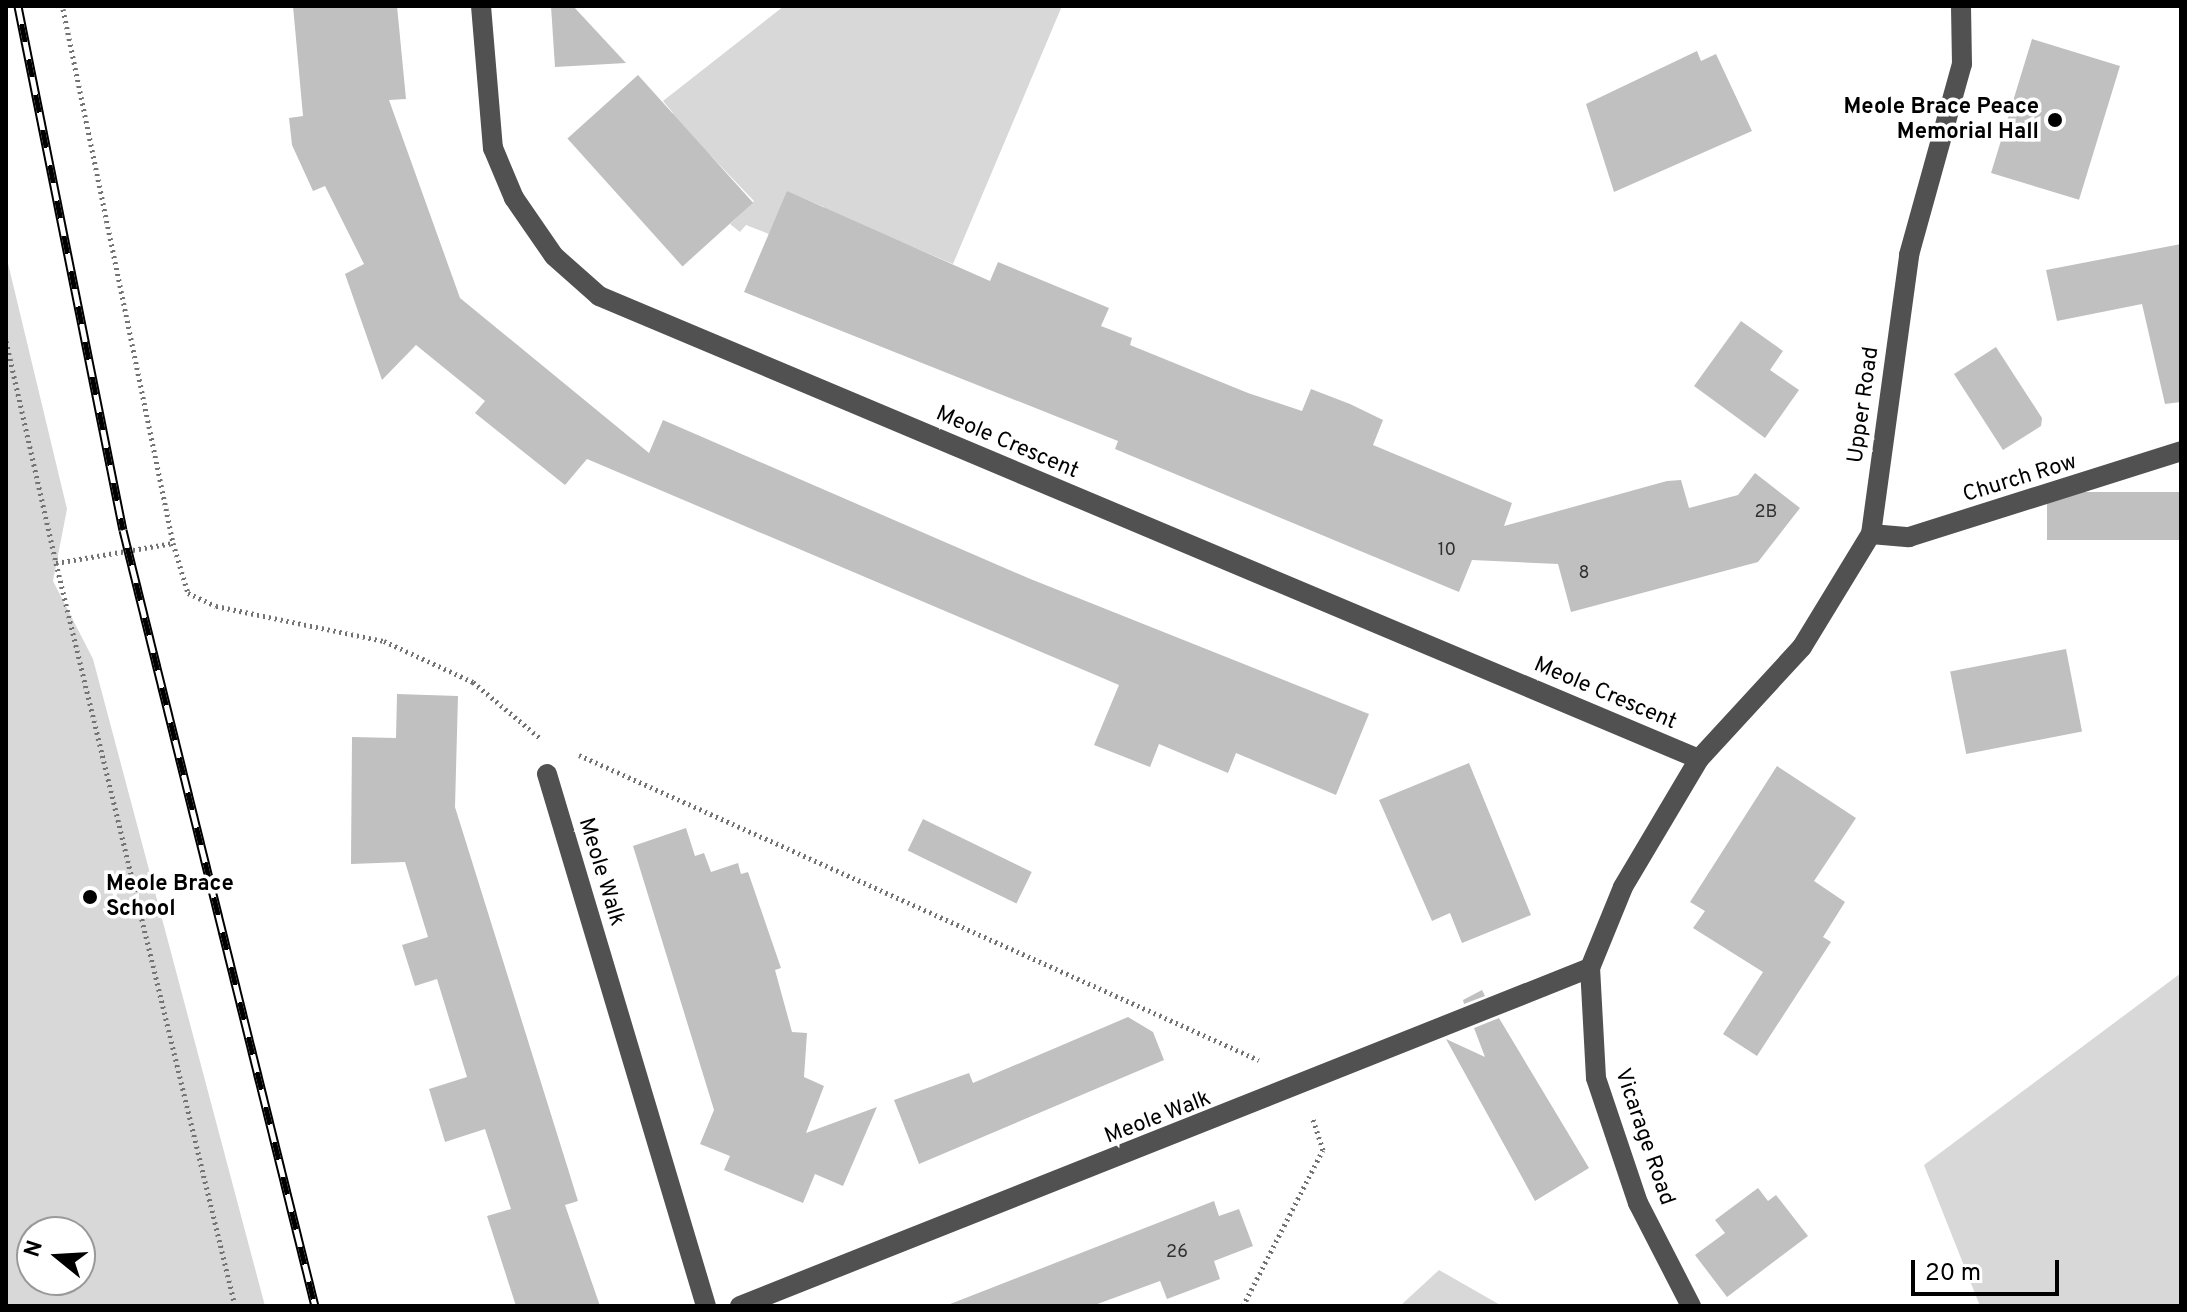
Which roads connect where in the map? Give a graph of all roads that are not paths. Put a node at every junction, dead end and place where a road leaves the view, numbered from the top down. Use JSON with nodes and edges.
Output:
{"nodes":[{"id":1,"x":481,"y":6,"type":"edge"},
{"id":2,"x":1961,"y":6,"type":"edge"},
{"id":3,"x":2181,"y":451,"type":"edge"},
{"id":4,"x":1871,"y":534,"type":"junction"},
{"id":5,"x":1699,"y":759,"type":"junction"},
{"id":6,"x":547,"y":774,"type":"dead end"},
{"id":7,"x":1590,"y":968,"type":"junction"},
{"id":8,"x":706,"y":1306,"type":"edge"},
{"id":9,"x":740,"y":1306,"type":"edge"},
{"id":10,"x":1691,"y":1306,"type":"edge"}],
"edges":[{"from":1,"to":5,"type":"street","name":"Meole Crescent"},
{"from":2,"to":4,"type":"street","name":"Upper Road"},
{"from":3,"to":4,"type":"street","name":"Church Row"},
{"from":4,"to":5,"type":"street","name":"Upper Road"},
{"from":5,"to":7,"type":"street","name":"Vicarage Road"},
{"from":6,"to":8,"type":"street","name":"Meole Walk"},
{"from":7,"to":9,"type":"street","name":"Meole Walk"},
{"from":7,"to":10,"type":"street","name":"Vicarage Road"}]}
